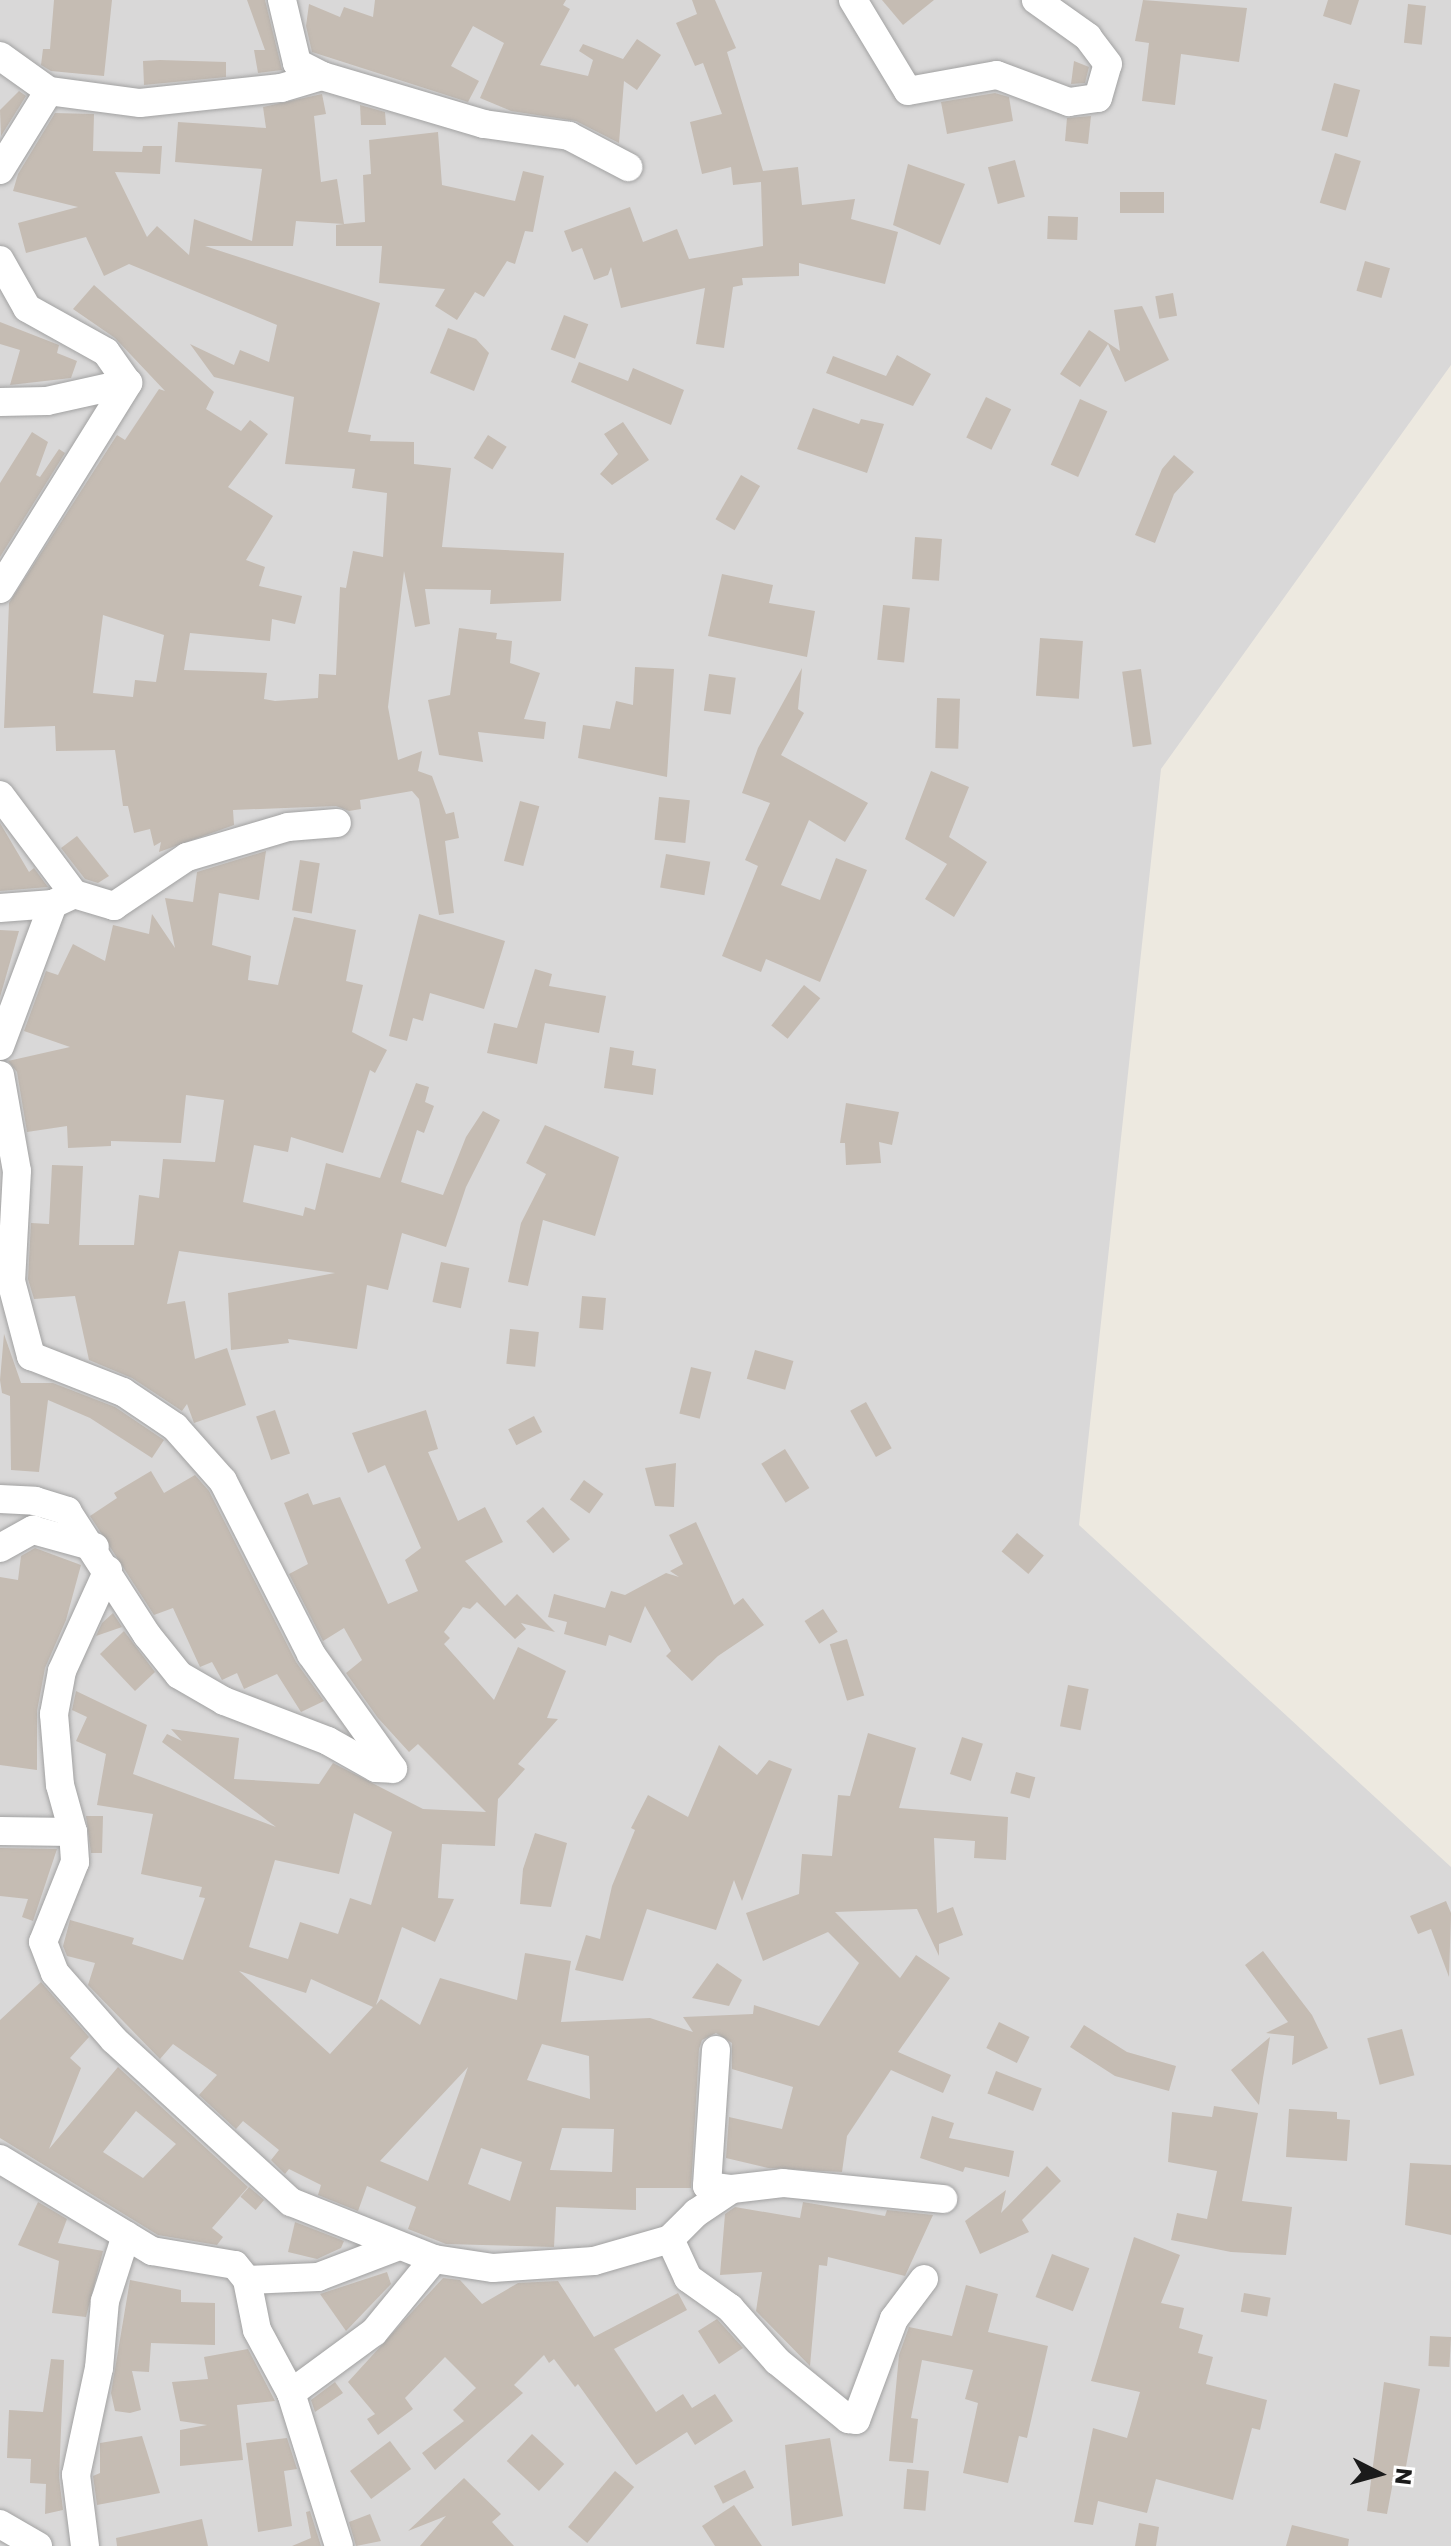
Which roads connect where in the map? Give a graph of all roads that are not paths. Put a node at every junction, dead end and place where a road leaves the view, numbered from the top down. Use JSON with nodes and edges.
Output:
{"nodes":[{"id":1,"x":282,"y":0,"type":"edge"},
{"id":2,"x":853,"y":0,"type":"edge"},
{"id":3,"x":1036,"y":0,"type":"edge"},
{"id":4,"x":0,"y":56,"type":"edge"},
{"id":5,"x":322,"y":76,"type":"junction"},
{"id":6,"x":49,"y":91,"type":"junction"},
{"id":7,"x":628,"y":167,"type":"dead end"},
{"id":8,"x":0,"y":170,"type":"edge"},
{"id":9,"x":0,"y":260,"type":"edge"},
{"id":10,"x":0,"y":301,"type":"edge"},
{"id":11,"x":27,"y":308,"type":"junction"},
{"id":12,"x":128,"y":383,"type":"junction"},
{"id":13,"x":0,"y":402,"type":"edge"},
{"id":14,"x":0,"y":589,"type":"edge"},
{"id":15,"x":0,"y":795,"type":"edge"},
{"id":16,"x":337,"y":823,"type":"dead end"},
{"id":17,"x":64,"y":899,"type":"junction"},
{"id":18,"x":0,"y":908,"type":"edge"},
{"id":19,"x":0,"y":1046,"type":"edge"},
{"id":20,"x":0,"y":1075,"type":"edge"},
{"id":21,"x":6,"y":1156,"type":"edge"},
{"id":22,"x":10,"y":1326,"type":"edge"},
{"id":23,"x":0,"y":1499,"type":"edge"},
{"id":24,"x":0,"y":1548,"type":"edge"},
{"id":25,"x":102,"y":1559,"type":"junction"},
{"id":26,"x":0,"y":1831,"type":"edge"},
{"id":27,"x":73,"y":1832,"type":"junction"},
{"id":28,"x":716,"y":2050,"type":"dead end"},
{"id":29,"x":0,"y":2159,"type":"edge"},
{"id":30,"x":732,"y":2189,"type":"junction"},
{"id":31,"x":943,"y":2199,"type":"dead end"},
{"id":32,"x":126,"y":2235,"type":"junction"},
{"id":33,"x":670,"y":2239,"type":"junction"},
{"id":34,"x":399,"y":2246,"type":"junction"},
{"id":35,"x":434,"y":2259,"type":"junction"},
{"id":36,"x":924,"y":2279,"type":"dead end"},
{"id":37,"x":247,"y":2280,"type":"junction"},
{"id":38,"x":291,"y":2393,"type":"junction"},
{"id":39,"x":0,"y":2524,"type":"edge"},
{"id":40,"x":38,"y":2546,"type":"edge"},
{"id":41,"x":85,"y":2546,"type":"edge"},
{"id":42,"x":339,"y":2546,"type":"edge"}],
"edges":[{"from":1,"to":5,"type":"street"},
{"from":2,"to":3,"type":"street"},
{"from":4,"to":6,"type":"street"},
{"from":5,"to":6,"type":"street"},
{"from":5,"to":7,"type":"street"},
{"from":6,"to":8,"type":"street"},
{"from":9,"to":11,"type":"street"},
{"from":10,"to":11,"type":"street"},
{"from":11,"to":12,"type":"street"},
{"from":12,"to":13,"type":"street"},
{"from":12,"to":14,"type":"street"},
{"from":15,"to":17,"type":"street"},
{"from":16,"to":17,"type":"street"},
{"from":17,"to":18,"type":"street"},
{"from":17,"to":19,"type":"street"},
{"from":20,"to":21,"type":"street"},
{"from":21,"to":22,"type":"street"},
{"from":22,"to":25,"type":"street"},
{"from":23,"to":25,"type":"street"},
{"from":24,"to":25,"type":"street"},
{"from":25,"to":27,"type":"street"},
{"from":26,"to":27,"type":"street"},
{"from":27,"to":34,"type":"street"},
{"from":28,"to":30,"type":"street"},
{"from":29,"to":32,"type":"street"},
{"from":30,"to":31,"type":"street"},
{"from":30,"to":33,"type":"street"},
{"from":32,"to":37,"type":"street"},
{"from":32,"to":41,"type":"street"},
{"from":33,"to":35,"type":"street"},
{"from":33,"to":36,"type":"street"},
{"from":34,"to":35,"type":"street"},
{"from":34,"to":37,"type":"street"},
{"from":35,"to":38,"type":"street"},
{"from":37,"to":38,"type":"street"},
{"from":38,"to":42,"type":"street"},
{"from":39,"to":40,"type":"street"}]}
